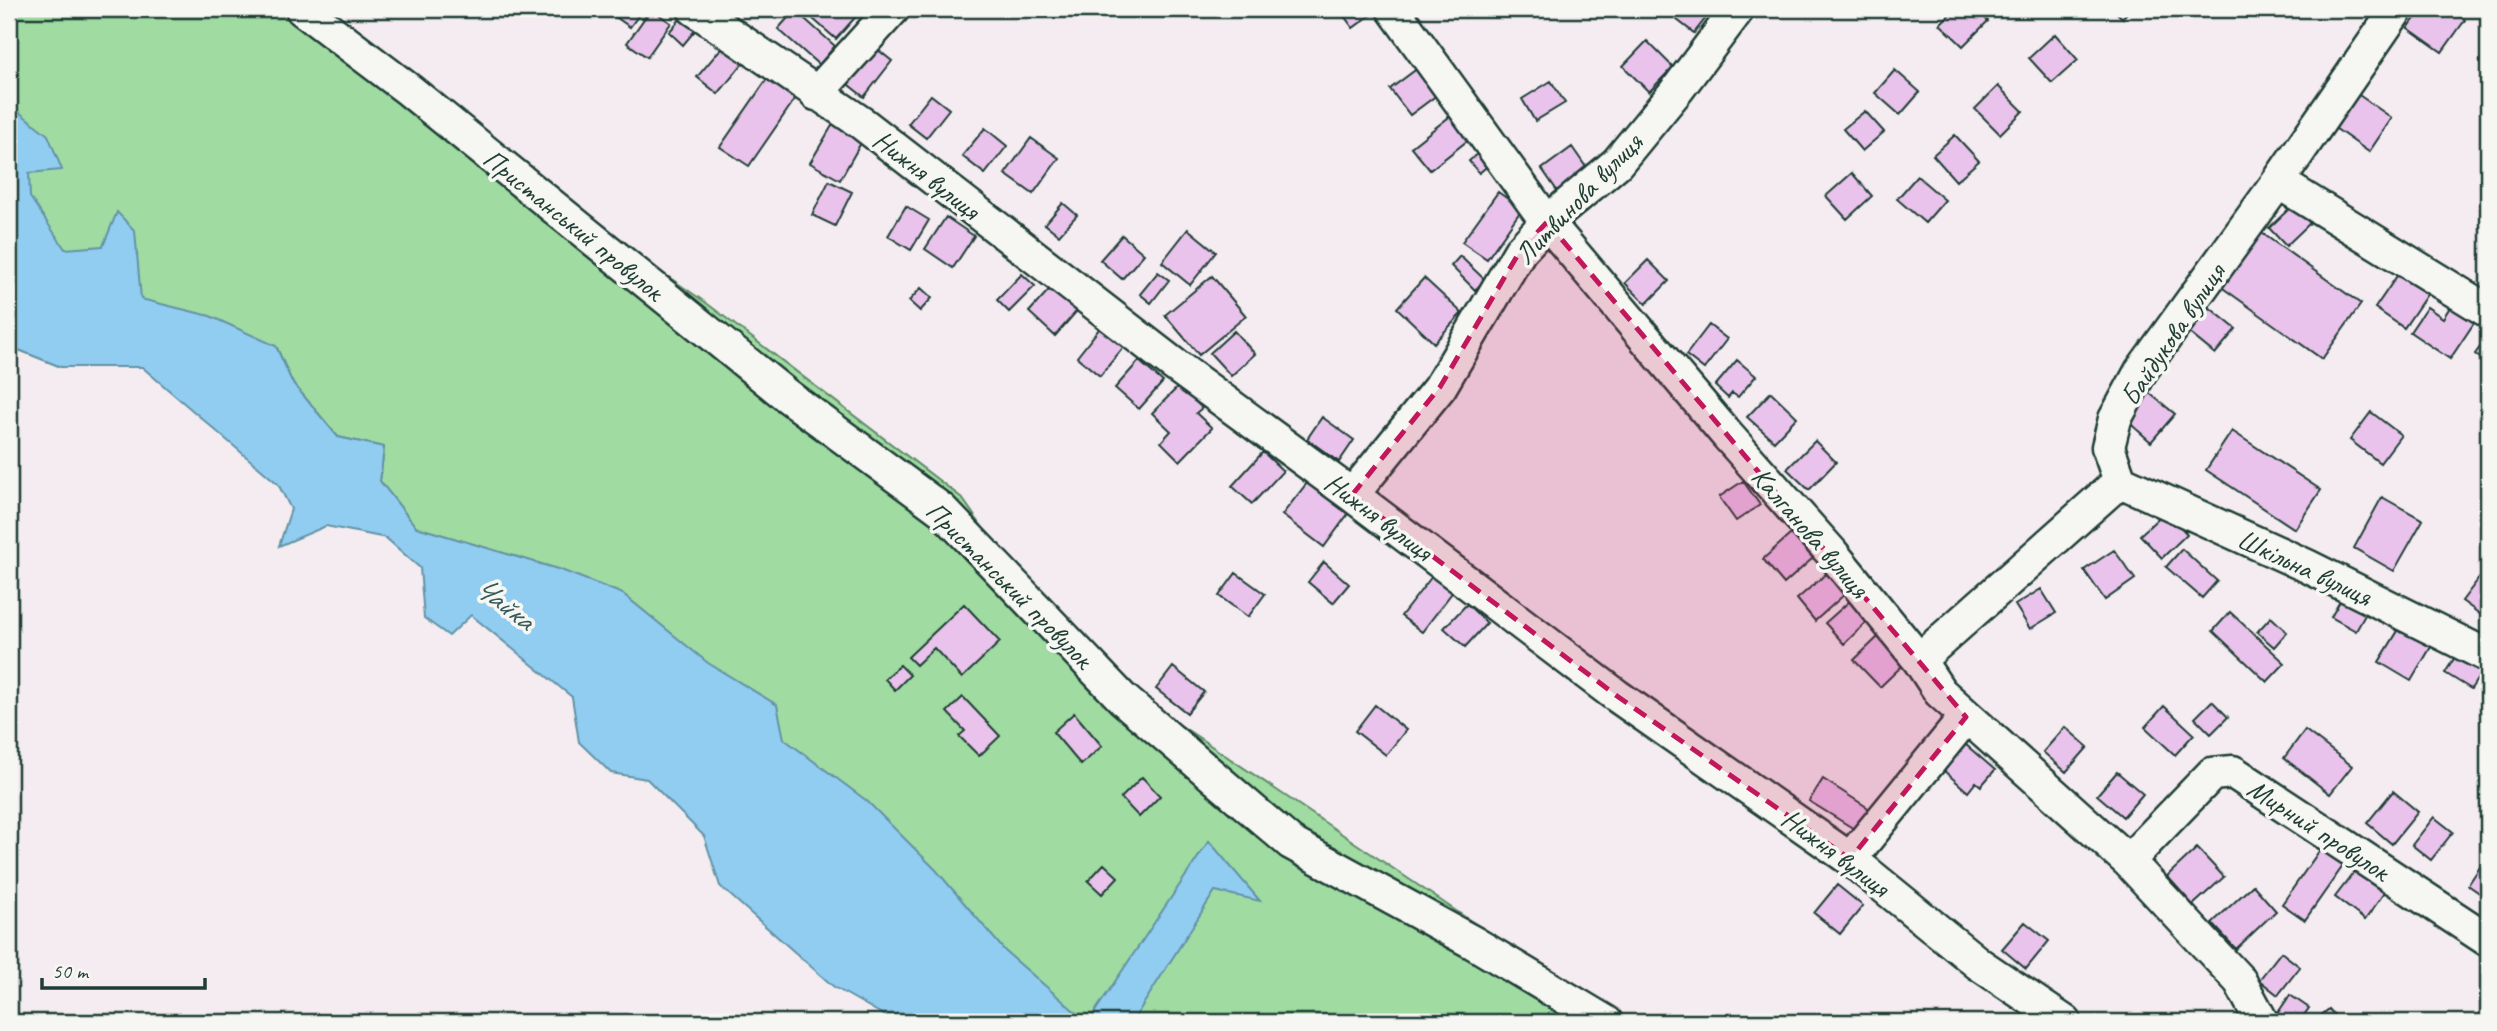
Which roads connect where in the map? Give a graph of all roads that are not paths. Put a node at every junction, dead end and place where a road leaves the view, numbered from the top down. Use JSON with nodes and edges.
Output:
{"nodes":[{"id":1,"x":302,"y":9,"type":"edge"},
{"id":2,"x":694,"y":9,"type":"edge"},
{"id":3,"x":893,"y":9,"type":"edge"},
{"id":4,"x":1393,"y":9,"type":"edge"},
{"id":5,"x":1738,"y":9,"type":"edge"},
{"id":6,"x":2398,"y":9,"type":"edge"},
{"id":7,"x":817,"y":94,"type":"junction"},
{"id":8,"x":2278,"y":182,"type":"junction"},
{"id":9,"x":1547,"y":222,"type":"junction"},
{"id":10,"x":2488,"y":311,"type":"edge"},
{"id":11,"x":2120,"y":481,"type":"junction"},
{"id":12,"x":1352,"y":495,"type":"junction"},
{"id":13,"x":2488,"y":656,"type":"edge"},
{"id":14,"x":1919,"y":660,"type":"junction"},
{"id":15,"x":1966,"y":717,"type":"junction"},
{"id":16,"x":1850,"y":859,"type":"junction"},
{"id":17,"x":2128,"y":861,"type":"junction"},
{"id":18,"x":2488,"y":940,"type":"edge"},
{"id":19,"x":1606,"y":1022,"type":"edge"},
{"id":20,"x":2065,"y":1022,"type":"edge"},
{"id":21,"x":2262,"y":1022,"type":"edge"}],
"edges":[{"from":1,"to":19,"type":"street","name":"Пристанський провулок"},
{"from":2,"to":7,"type":"street","name":"Нижня вулиця"},
{"from":3,"to":7,"type":"street"},
{"from":4,"to":9,"type":"street","name":"Калганова вулиця"},
{"from":5,"to":9,"type":"street","name":"Литвинова вулиця"},
{"from":6,"to":8,"type":"street","name":"Байдукова вулиця"},
{"from":7,"to":12,"type":"street","name":"Нижня вулиця"},
{"from":8,"to":10,"type":"street"},
{"from":8,"to":11,"type":"street","name":"Байдукова вулиця"},
{"from":9,"to":12,"type":"street","name":"Литвинова вулиця"},
{"from":9,"to":14,"type":"street","name":"Калганова вулиця"},
{"from":11,"to":13,"type":"street","name":"Шкільна вулиця"},
{"from":11,"to":14,"type":"street"},
{"from":12,"to":16,"type":"street","name":"Нижня вулиця"},
{"from":14,"to":15,"type":"street","name":"Калганова вулиця"},
{"from":15,"to":16,"type":"street"},
{"from":15,"to":17,"type":"street","name":"Калганова вулиця"},
{"from":16,"to":20,"type":"street","name":"Нижня вулиця"},
{"from":17,"to":18,"type":"street","name":"Мирний провулок"},
{"from":17,"to":21,"type":"street","name":"Калганова вулиця"}]}
